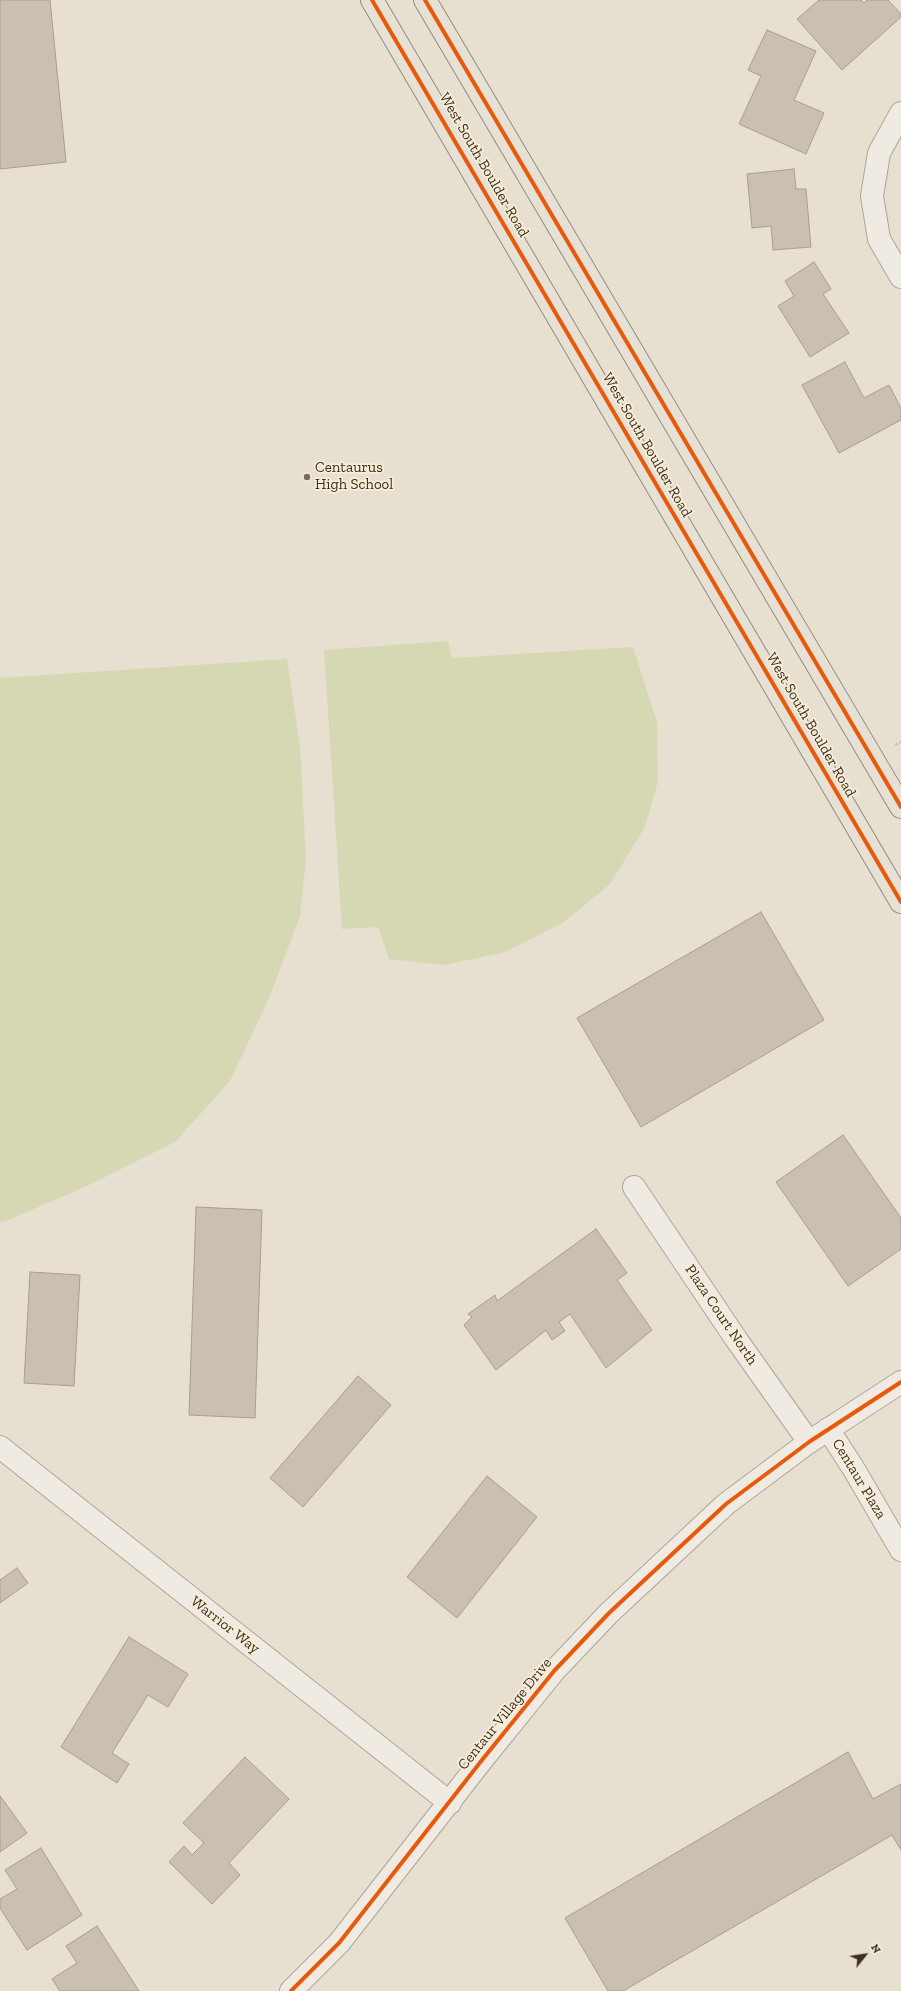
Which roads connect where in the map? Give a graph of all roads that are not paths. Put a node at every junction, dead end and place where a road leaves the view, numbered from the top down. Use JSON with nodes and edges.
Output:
{"nodes":[{"id":1,"x":372,"y":0,"type":"edge"},
{"id":2,"x":425,"y":0,"type":"edge"},
{"id":3,"x":901,"y":113,"type":"edge"},
{"id":4,"x":901,"y":277,"type":"edge"},
{"id":5,"x":901,"y":807,"type":"edge"},
{"id":6,"x":901,"y":902,"type":"edge"},
{"id":7,"x":634,"y":1188,"type":"dead end"},
{"id":8,"x":901,"y":1382,"type":"edge"},
{"id":9,"x":828,"y":1429,"type":"junction"},
{"id":10,"x":809,"y":1442,"type":"junction"},
{"id":11,"x":0,"y":1447,"type":"edge"},
{"id":12,"x":901,"y":1550,"type":"edge"},
{"id":13,"x":450,"y":1804,"type":"junction"},
{"id":14,"x":291,"y":1991,"type":"edge"}],
"edges":[{"from":1,"to":6,"type":"main road","name":"West South Boulder Road"},
{"from":2,"to":5,"type":"main road"},
{"from":3,"to":4,"type":"street"},
{"from":7,"to":10,"type":"street","name":"Plaza Court North"},
{"from":8,"to":9,"type":"street","name":"Centaur Village Drive"},
{"from":9,"to":10,"type":"street","name":"Centaur Village Drive"},
{"from":9,"to":12,"type":"street","name":"Centaur Plaza"},
{"from":10,"to":13,"type":"street","name":"Centaur Village Drive"},
{"from":11,"to":13,"type":"street","name":"Warrior Way"},
{"from":13,"to":14,"type":"street","name":"Centaur Village Drive"}]}
